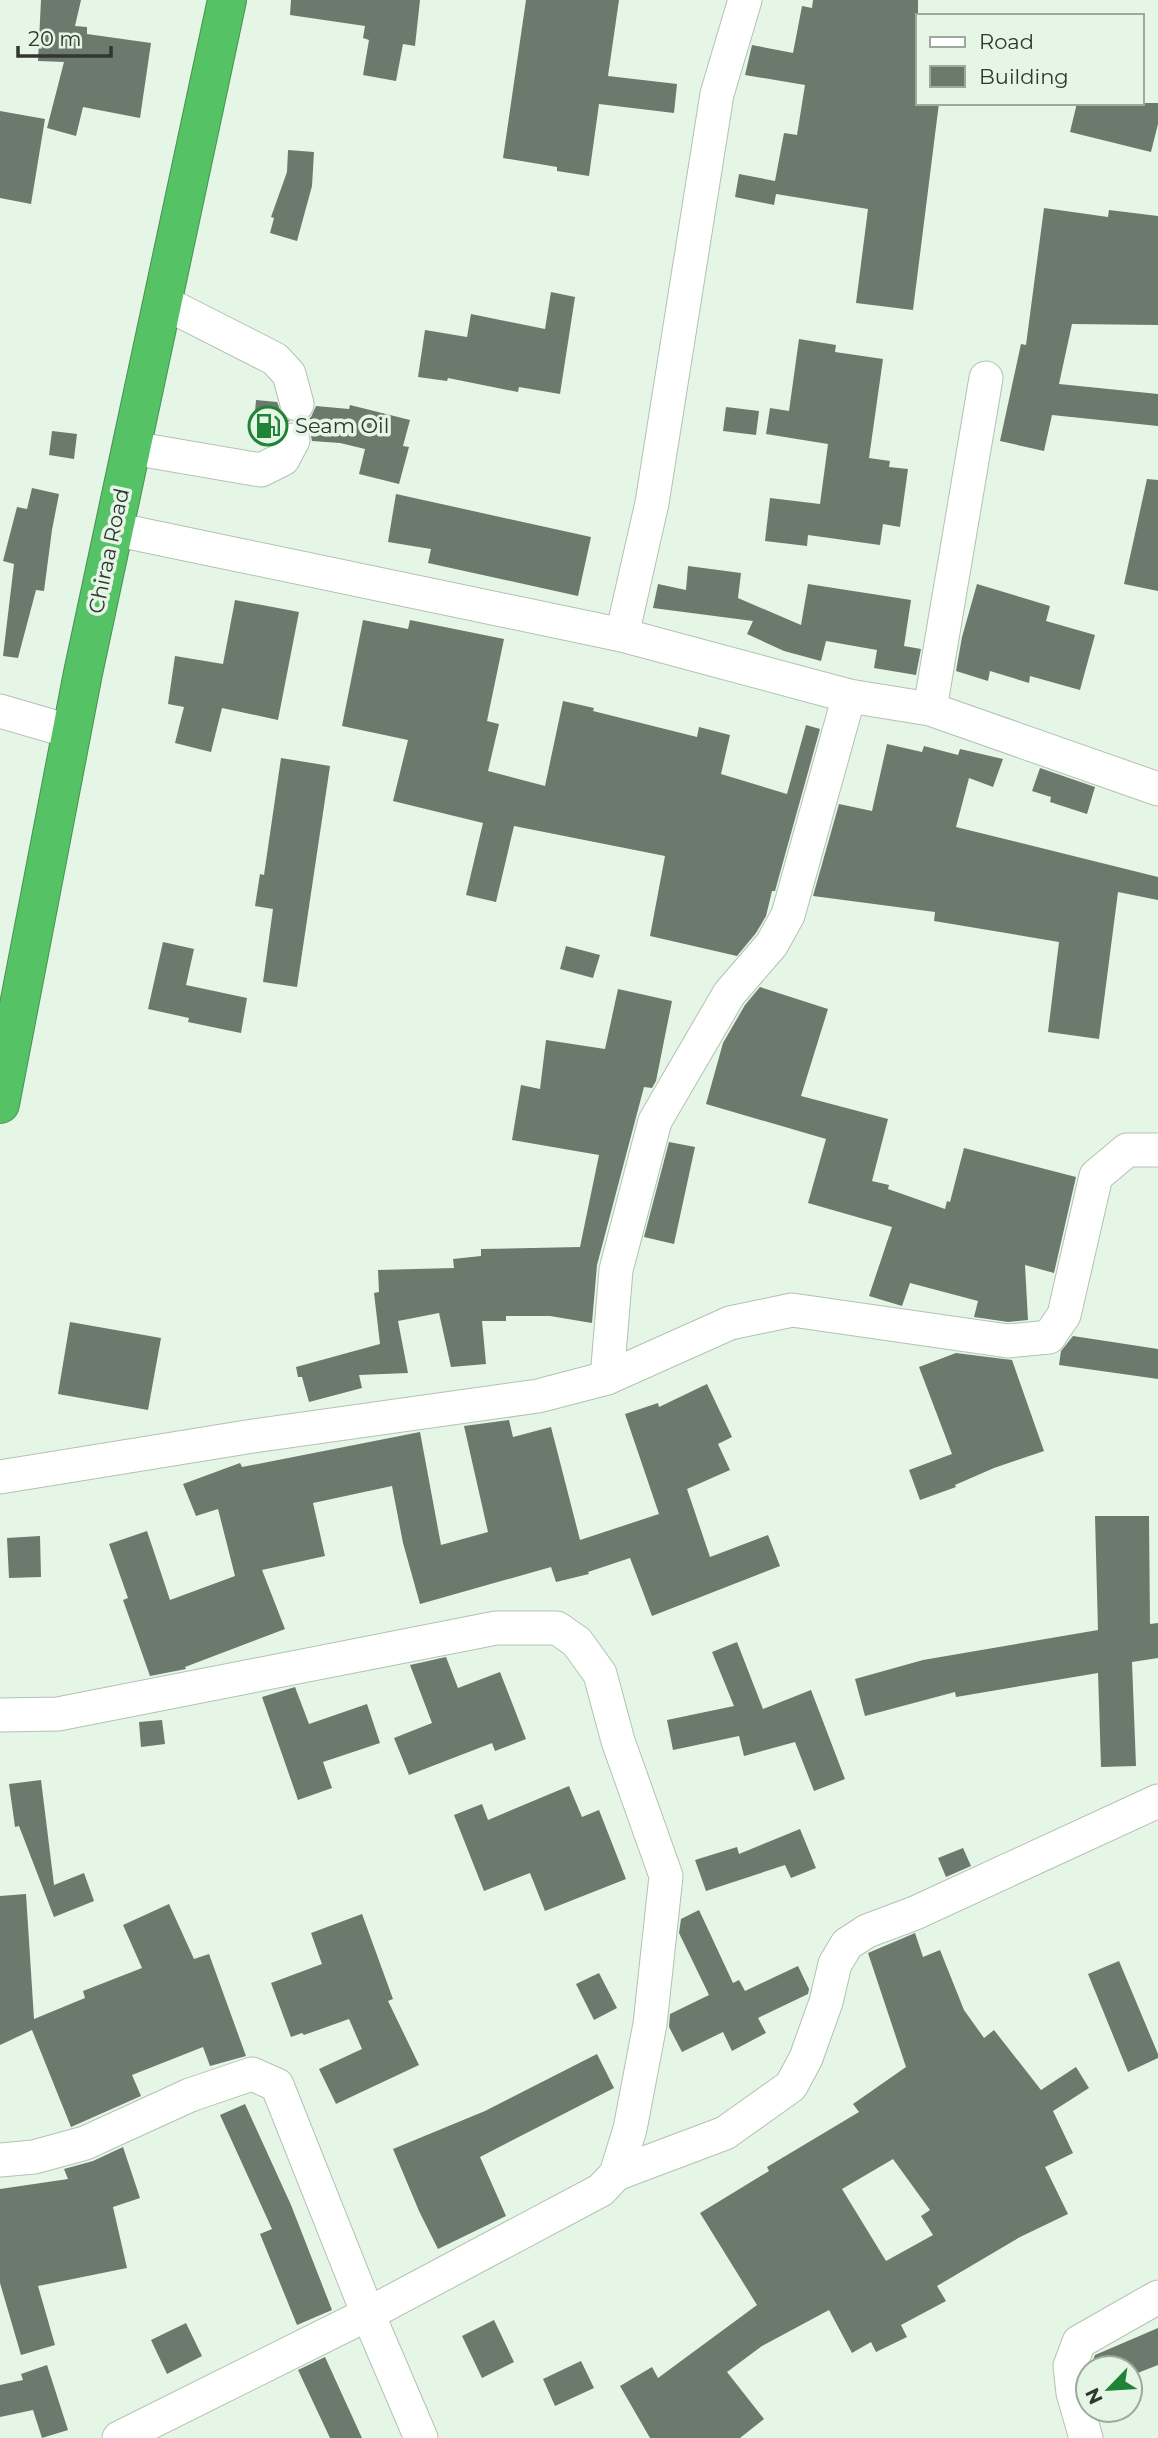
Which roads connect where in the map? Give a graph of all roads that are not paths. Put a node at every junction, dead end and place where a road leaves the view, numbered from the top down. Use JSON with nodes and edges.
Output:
{"nodes":[{"id":1,"x":227,"y":0,"type":"edge"},
{"id":2,"x":746,"y":0,"type":"edge"},
{"id":3,"x":163,"y":302,"type":"junction"},
{"id":4,"x":986,"y":378,"type":"dead end"},
{"id":5,"x":297,"y":404,"type":"dead end"},
{"id":6,"x":293,"y":440,"type":"dead end"},
{"id":7,"x":132,"y":448,"type":"junction"},
{"id":8,"x":114,"y":529,"type":"junction"},
{"id":9,"x":622,"y":635,"type":"junction"},
{"id":10,"x":849,"y":696,"type":"junction"},
{"id":11,"x":930,"y":709,"type":"junction"},
{"id":12,"x":0,"y":711,"type":"edge"},
{"id":13,"x":72,"y":732,"type":"junction"},
{"id":14,"x":1158,"y":789,"type":"edge"},
{"id":15,"x":4,"y":1066,"type":"edge"},
{"id":16,"x":0,"y":1104,"type":"edge"},
{"id":17,"x":1158,"y":1150,"type":"edge"},
{"id":18,"x":607,"y":1378,"type":"junction"},
{"id":19,"x":0,"y":1477,"type":"edge"},
{"id":20,"x":0,"y":1715,"type":"edge"},
{"id":21,"x":1158,"y":1801,"type":"edge"},
{"id":22,"x":0,"y":2160,"type":"edge"},
{"id":23,"x":616,"y":2174,"type":"junction"},
{"id":24,"x":1158,"y":2297,"type":"edge"},
{"id":25,"x":368,"y":2314,"type":"junction"},
{"id":26,"x":119,"y":2438,"type":"edge"},
{"id":27,"x":421,"y":2438,"type":"edge"},
{"id":28,"x":1086,"y":2438,"type":"edge"}],
"edges":[{"from":1,"to":3,"type":"highway","name":"Chiraa Road"},
{"from":2,"to":9,"type":"street"},
{"from":3,"to":5,"type":"street"},
{"from":3,"to":7,"type":"highway","name":"Chiraa Road"},
{"from":4,"to":11,"type":"street"},
{"from":6,"to":7,"type":"street"},
{"from":7,"to":8,"type":"highway","name":"Chiraa Road"},
{"from":8,"to":9,"type":"street"},
{"from":8,"to":13,"type":"highway","name":"Chiraa Road"},
{"from":9,"to":10,"type":"street"},
{"from":10,"to":11,"type":"street"},
{"from":10,"to":18,"type":"street"},
{"from":11,"to":14,"type":"street"},
{"from":12,"to":13,"type":"street"},
{"from":13,"to":15,"type":"highway","name":"Chiraa Road"},
{"from":15,"to":16,"type":"highway","name":"Chiraa Road"},
{"from":17,"to":18,"type":"street"},
{"from":18,"to":19,"type":"street"},
{"from":20,"to":23,"type":"street"},
{"from":21,"to":23,"type":"street"},
{"from":22,"to":25,"type":"street"},
{"from":23,"to":25,"type":"street"},
{"from":24,"to":28,"type":"street"},
{"from":25,"to":26,"type":"street"},
{"from":25,"to":27,"type":"street"}]}
